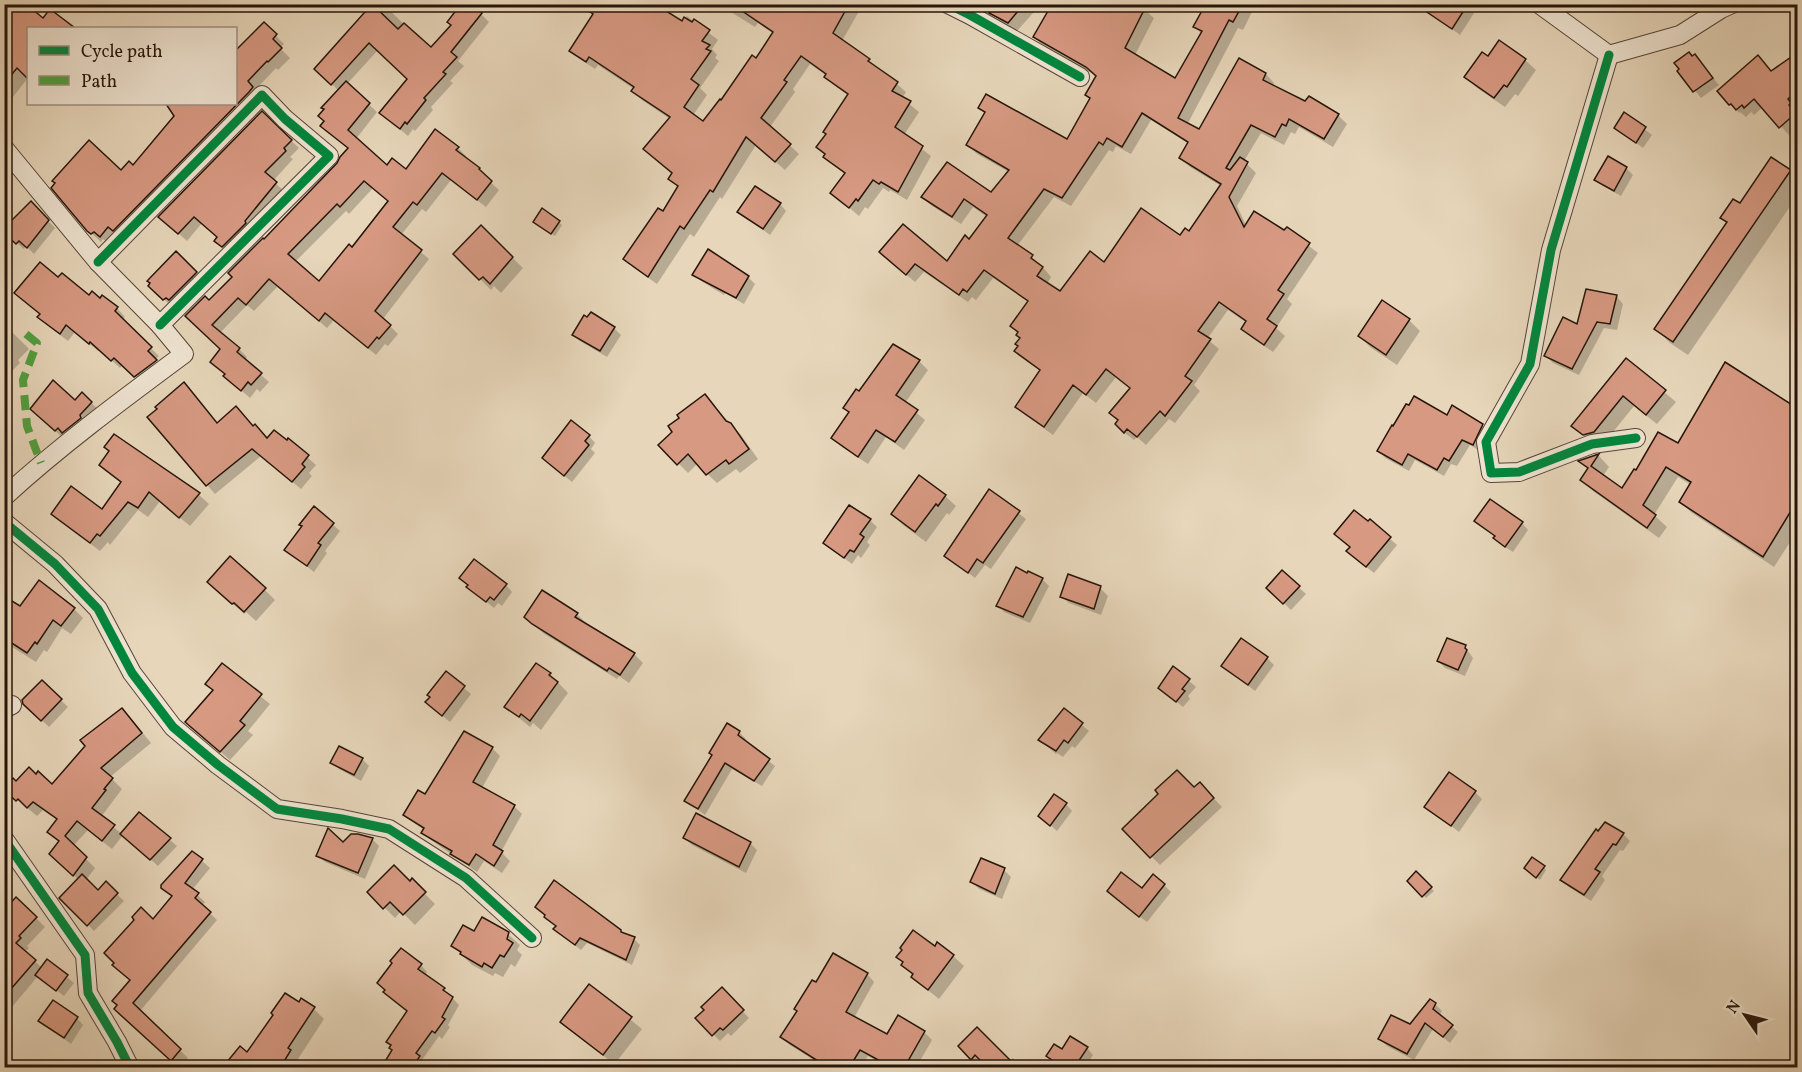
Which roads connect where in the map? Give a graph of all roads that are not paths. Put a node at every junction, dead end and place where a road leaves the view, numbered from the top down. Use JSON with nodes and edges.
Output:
{"nodes":[{"id":1,"x":948,"y":4,"type":"edge"},
{"id":2,"x":1539,"y":4,"type":"edge"},
{"id":3,"x":1732,"y":4,"type":"edge"},
{"id":4,"x":1609,"y":55,"type":"junction"},
{"id":5,"x":1080,"y":77,"type":"dead end"},
{"id":6,"x":4,"y":148,"type":"edge"},
{"id":7,"x":98,"y":262,"type":"junction"},
{"id":8,"x":160,"y":325,"type":"junction"},
{"id":9,"x":1636,"y":438,"type":"dead end"},
{"id":10,"x":4,"y":497,"type":"edge"},
{"id":11,"x":4,"y":522,"type":"edge"},
{"id":12,"x":4,"y":839,"type":"edge"},
{"id":13,"x":532,"y":938,"type":"dead end"},
{"id":14,"x":130,"y":1068,"type":"edge"}],
"edges":[{"from":1,"to":5,"type":"street"},
{"from":2,"to":4,"type":"street"},
{"from":3,"to":4,"type":"street"},
{"from":4,"to":9,"type":"street"},
{"from":6,"to":7,"type":"street"},
{"from":7,"to":8,"type":"street"},
{"from":7,"to":8,"type":"street"},
{"from":8,"to":10,"type":"street"},
{"from":11,"to":13,"type":"street"},
{"from":12,"to":14,"type":"street"}]}
